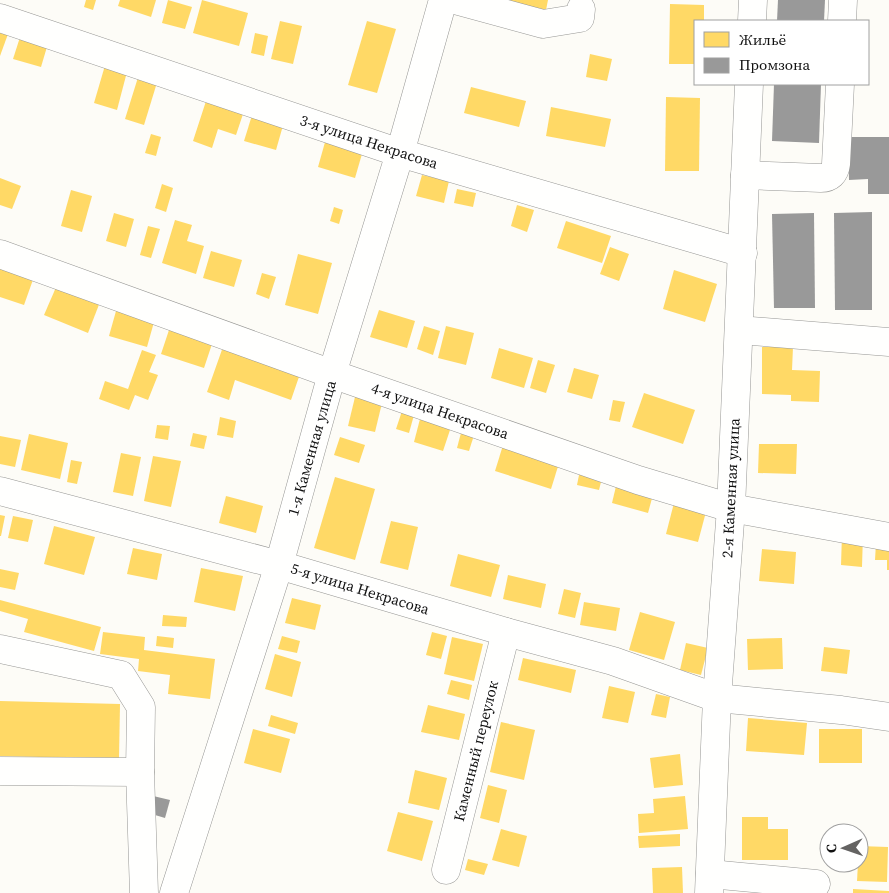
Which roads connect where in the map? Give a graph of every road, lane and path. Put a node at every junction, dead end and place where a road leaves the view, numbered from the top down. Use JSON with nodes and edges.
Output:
{"nodes":[{"id":1,"x":443,"y":0,"type":"edge"},
{"id":2,"x":455,"y":0,"type":"edge"},
{"id":3,"x":753,"y":0,"type":"edge"},
{"id":4,"x":843,"y":0,"type":"edge"},
{"id":5,"x":581,"y":9,"type":"dead end"},
{"id":6,"x":0,"y":18,"type":"edge"},
{"id":7,"x":752,"y":20,"type":"edge"},
{"id":8,"x":842,"y":20,"type":"edge"},
{"id":9,"x":749,"y":85,"type":"edge"},
{"id":10,"x":840,"y":85,"type":"edge"},
{"id":11,"x":400,"y":153,"type":"junction"},
{"id":12,"x":745,"y":175,"type":"junction"},
{"id":13,"x":743,"y":253,"type":"junction"},
{"id":14,"x":0,"y":254,"type":"edge"},
{"id":15,"x":739,"y":330,"type":"junction"},
{"id":16,"x":889,"y":342,"type":"edge"},
{"id":17,"x":332,"y":374,"type":"junction"},
{"id":18,"x":0,"y":491,"type":"edge"},
{"id":19,"x":731,"y":508,"type":"junction"},
{"id":20,"x":889,"y":538,"type":"edge"},
{"id":21,"x":279,"y":565,"type":"junction"},
{"id":22,"x":506,"y":632,"type":"junction"},
{"id":23,"x":0,"y":649,"type":"edge"},
{"id":24,"x":717,"y":698,"type":"junction"},
{"id":25,"x":889,"y":717,"type":"edge"},
{"id":26,"x":0,"y":770,"type":"edge"},
{"id":27,"x":140,"y":772,"type":"junction"},
{"id":28,"x":446,"y":870,"type":"dead end"},
{"id":29,"x":709,"y":883,"type":"edge"},
{"id":30,"x":816,"y":884,"type":"dead end"},
{"id":31,"x":144,"y":893,"type":"edge"},
{"id":32,"x":174,"y":893,"type":"edge"}],
"edges":[{"from":1,"to":11,"type":"street","name":"1-я Каменная улица"},
{"from":2,"to":5,"type":"street"},
{"from":3,"to":7,"type":"street"},
{"from":4,"to":8,"type":"street"},
{"from":6,"to":11,"type":"street","name":"3-я улица Некрасова"},
{"from":9,"to":12,"type":"street","name":"2-я Каменная улица"},
{"from":10,"to":12,"type":"street"},
{"from":11,"to":13,"type":"street","name":"3-я улица Некрасова"},
{"from":11,"to":17,"type":"street","name":"1-я Каменная улица"},
{"from":12,"to":13,"type":"street","name":"2-я Каменная улица"},
{"from":13,"to":15,"type":"street","name":"2-я Каменная улица"},
{"from":14,"to":17,"type":"street","name":"4-я улица Некрасова"},
{"from":15,"to":16,"type":"street"},
{"from":15,"to":19,"type":"street","name":"2-я Каменная улица"},
{"from":17,"to":19,"type":"street","name":"4-я улица Некрасова"},
{"from":17,"to":21,"type":"street","name":"1-я Каменная улица"},
{"from":18,"to":21,"type":"street","name":"5-я улица Некрасова"},
{"from":19,"to":20,"type":"street","name":"4-я улица Некрасова"},
{"from":19,"to":24,"type":"street","name":"2-я Каменная улица"},
{"from":21,"to":22,"type":"street","name":"5-я улица Некрасова"},
{"from":21,"to":32,"type":"street","name":"1-я Каменная улица"},
{"from":22,"to":24,"type":"street","name":"5-я улица Некрасова"},
{"from":22,"to":28,"type":"street","name":"Каменный переулок"},
{"from":23,"to":27,"type":"street"},
{"from":24,"to":25,"type":"street","name":"5-я улица Некрасова"},
{"from":24,"to":29,"type":"street","name":"2-я Каменная улица"},
{"from":26,"to":27,"type":"street"},
{"from":27,"to":31,"type":"street"},
{"from":29,"to":30,"type":"street"}]}
